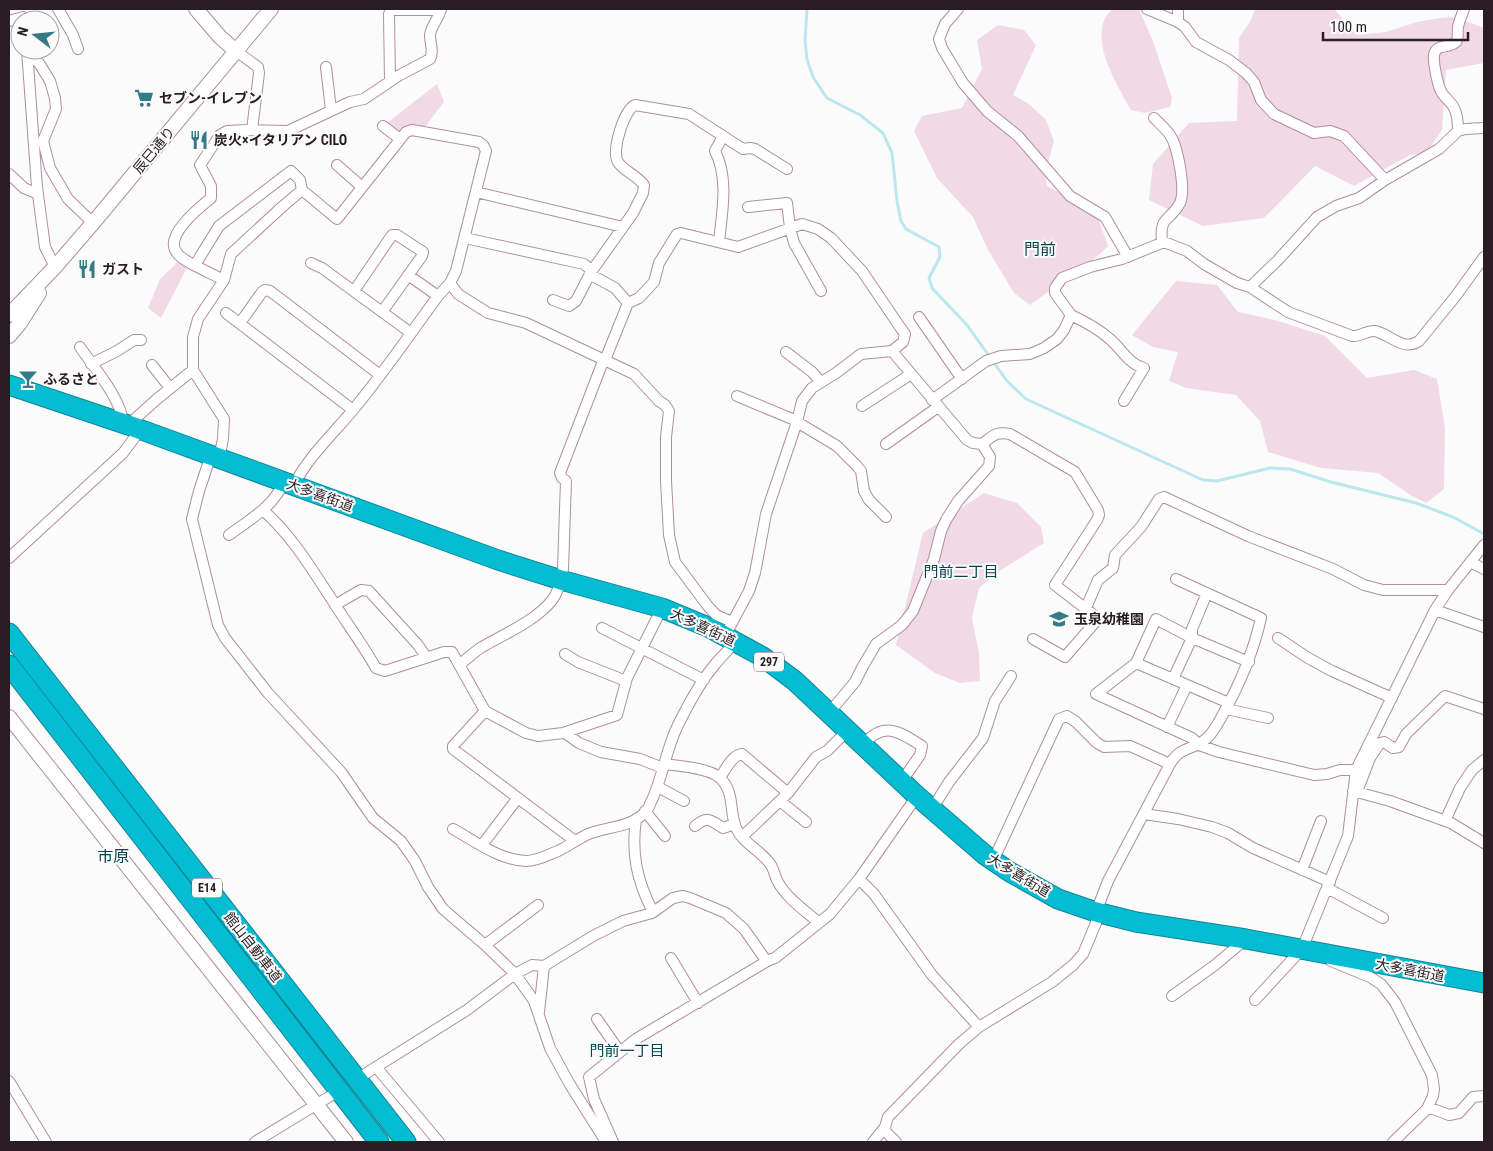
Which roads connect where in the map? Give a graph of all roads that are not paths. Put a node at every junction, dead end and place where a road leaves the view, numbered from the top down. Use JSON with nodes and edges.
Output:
{"nodes":[{"id":1,"x":58,"y":9,"type":"edge"},
{"id":2,"x":196,"y":9,"type":"edge"},
{"id":3,"x":270,"y":9,"type":"edge"},
{"id":4,"x":441,"y":9,"type":"edge"},
{"id":5,"x":958,"y":9,"type":"edge"},
{"id":6,"x":1147,"y":9,"type":"edge"},
{"id":7,"x":1178,"y":9,"type":"edge"},
{"id":8,"x":1464,"y":9,"type":"edge"},
{"id":9,"x":1178,"y":22,"type":"junction"},
{"id":10,"x":78,"y":49,"type":"dead end"},
{"id":11,"x":236,"y":51,"type":"junction"},
{"id":12,"x":28,"y":60,"type":"edge"},
{"id":13,"x":36,"y":60,"type":"edge"},
{"id":14,"x":326,"y":67,"type":"dead end"},
{"id":15,"x":390,"y":81,"type":"junction"},
{"id":16,"x":331,"y":110,"type":"junction"},
{"id":17,"x":1154,"y":118,"type":"dead end"},
{"id":18,"x":383,"y":126,"type":"dead end"},
{"id":19,"x":1484,"y":128,"type":"edge"},
{"id":20,"x":252,"y":130,"type":"junction"},
{"id":21,"x":1458,"y":131,"type":"junction"},
{"id":22,"x":723,"y":136,"type":"junction"},
{"id":23,"x":400,"y":139,"type":"junction"},
{"id":24,"x":337,"y":165,"type":"dead end"},
{"id":25,"x":787,"y":169,"type":"dead end"},
{"id":26,"x":9,"y":174,"type":"edge"},
{"id":27,"x":1385,"y":180,"type":"junction"},
{"id":28,"x":362,"y":187,"type":"junction"},
{"id":29,"x":302,"y":190,"type":"junction"},
{"id":30,"x":476,"y":192,"type":"junction"},
{"id":31,"x":38,"y":194,"type":"junction"},
{"id":32,"x":748,"y":207,"type":"dead end"},
{"id":33,"x":93,"y":223,"type":"junction"},
{"id":34,"x":622,"y":227,"type":"junction"},
{"id":35,"x":790,"y":228,"type":"junction"},
{"id":36,"x":465,"y":238,"type":"junction"},
{"id":37,"x":719,"y":242,"type":"junction"},
{"id":38,"x":1162,"y":242,"type":"junction"},
{"id":39,"x":1128,"y":256,"type":"junction"},
{"id":40,"x":1484,"y":256,"type":"edge"},
{"id":41,"x":311,"y":264,"type":"dead end"},
{"id":42,"x":195,"y":265,"type":"junction"},
{"id":43,"x":55,"y":267,"type":"junction"},
{"id":44,"x":591,"y":272,"type":"junction"},
{"id":45,"x":408,"y":275,"type":"junction"},
{"id":46,"x":224,"y":280,"type":"junction"},
{"id":47,"x":450,"y":283,"type":"junction"},
{"id":48,"x":1250,"y":287,"type":"junction"},
{"id":49,"x":354,"y":291,"type":"junction"},
{"id":50,"x":821,"y":291,"type":"dead end"},
{"id":51,"x":438,"y":296,"type":"junction"},
{"id":52,"x":553,"y":300,"type":"dead end"},
{"id":53,"x":628,"y":303,"type":"junction"},
{"id":54,"x":226,"y":312,"type":"dead end"},
{"id":55,"x":382,"y":312,"type":"junction"},
{"id":56,"x":9,"y":315,"type":"edge"},
{"id":57,"x":1072,"y":315,"type":"junction"},
{"id":58,"x":919,"y":317,"type":"dead end"},
{"id":59,"x":240,"y":323,"type":"junction"},
{"id":60,"x":411,"y":333,"type":"junction"},
{"id":61,"x":9,"y":336,"type":"edge"},
{"id":62,"x":141,"y":340,"type":"dead end"},
{"id":63,"x":80,"y":347,"type":"dead end"},
{"id":64,"x":892,"y":351,"type":"junction"},
{"id":65,"x":786,"y":352,"type":"dead end"},
{"id":66,"x":605,"y":360,"type":"junction"},
{"id":67,"x":91,"y":364,"type":"junction"},
{"id":68,"x":152,"y":365,"type":"dead end"},
{"id":69,"x":193,"y":370,"type":"junction"},
{"id":70,"x":911,"y":374,"type":"junction"},
{"id":71,"x":380,"y":375,"type":"junction"},
{"id":72,"x":962,"y":379,"type":"junction"},
{"id":73,"x":821,"y":382,"type":"junction"},
{"id":74,"x":9,"y":385,"type":"edge"},
{"id":75,"x":170,"y":388,"type":"junction"},
{"id":76,"x":737,"y":396,"type":"dead end"},
{"id":77,"x":1124,"y":401,"type":"dead end"},
{"id":78,"x":935,"y":403,"type":"junction"},
{"id":79,"x":862,"y":406,"type":"dead end"},
{"id":80,"x":353,"y":410,"type":"junction"},
{"id":81,"x":797,"y":421,"type":"junction"},
{"id":82,"x":131,"y":426,"type":"junction"},
{"id":83,"x":886,"y":444,"type":"dead end"},
{"id":84,"x":982,"y":444,"type":"junction"},
{"id":85,"x":215,"y":456,"type":"junction"},
{"id":86,"x":289,"y":483,"type":"junction"},
{"id":87,"x":264,"y":511,"type":"junction"},
{"id":88,"x":886,"y":517,"type":"dead end"},
{"id":89,"x":229,"y":535,"type":"dead end"},
{"id":90,"x":1484,"y":545,"type":"edge"},
{"id":91,"x":9,"y":558,"type":"edge"},
{"id":92,"x":1470,"y":562,"type":"junction"},
{"id":93,"x":1484,"y":569,"type":"edge"},
{"id":94,"x":1176,"y":579,"type":"dead end"},
{"id":95,"x":561,"y":580,"type":"junction"},
{"id":96,"x":1448,"y":590,"type":"junction"},
{"id":97,"x":1207,"y":593,"type":"junction"},
{"id":98,"x":335,"y":605,"type":"junction"},
{"id":99,"x":662,"y":608,"type":"junction"},
{"id":100,"x":1086,"y":608,"type":"junction"},
{"id":101,"x":1436,"y":610,"type":"junction"},
{"id":102,"x":602,"y":628,"type":"dead end"},
{"id":103,"x":1484,"y":628,"type":"edge"},
{"id":104,"x":9,"y":633,"type":"edge"},
{"id":105,"x":731,"y":633,"type":"junction"},
{"id":106,"x":1192,"y":638,"type":"junction"},
{"id":107,"x":1278,"y":638,"type":"dead end"},
{"id":108,"x":1033,"y":640,"type":"dead end"},
{"id":109,"x":641,"y":648,"type":"junction"},
{"id":110,"x":565,"y":654,"type":"dead end"},
{"id":111,"x":426,"y":657,"type":"junction"},
{"id":112,"x":1248,"y":662,"type":"junction"},
{"id":113,"x":1136,"y":663,"type":"junction"},
{"id":114,"x":460,"y":664,"type":"junction"},
{"id":115,"x":9,"y":665,"type":"edge"},
{"id":116,"x":1010,"y":676,"type":"dead end"},
{"id":117,"x":1173,"y":678,"type":"junction"},
{"id":118,"x":704,"y":680,"type":"junction"},
{"id":119,"x":626,"y":681,"type":"junction"},
{"id":120,"x":1187,"y":684,"type":"junction"},
{"id":121,"x":1392,"y":698,"type":"junction"},
{"id":122,"x":1227,"y":706,"type":"junction"},
{"id":123,"x":1484,"y":709,"type":"edge"},
{"id":124,"x":485,"y":711,"type":"junction"},
{"id":125,"x":829,"y":713,"type":"junction"},
{"id":126,"x":9,"y":716,"type":"edge"},
{"id":127,"x":1268,"y":718,"type":"dead end"},
{"id":128,"x":1167,"y":727,"type":"junction"},
{"id":129,"x":848,"y":730,"type":"junction"},
{"id":130,"x":564,"y":733,"type":"junction"},
{"id":131,"x":863,"y":745,"type":"junction"},
{"id":132,"x":1198,"y":745,"type":"junction"},
{"id":133,"x":1484,"y":760,"type":"edge"},
{"id":134,"x":1170,"y":764,"type":"junction"},
{"id":135,"x":664,"y":766,"type":"junction"},
{"id":136,"x":1356,"y":770,"type":"junction"},
{"id":137,"x":720,"y":778,"type":"junction"},
{"id":138,"x":902,"y":781,"type":"junction"},
{"id":139,"x":658,"y":787,"type":"junction"},
{"id":140,"x":1355,"y":792,"type":"junction"},
{"id":141,"x":788,"y":793,"type":"junction"},
{"id":142,"x":917,"y":796,"type":"junction"},
{"id":143,"x":517,"y":799,"type":"junction"},
{"id":144,"x":684,"y":801,"type":"dead end"},
{"id":145,"x":780,"y":801,"type":"junction"},
{"id":146,"x":932,"y":809,"type":"junction"},
{"id":147,"x":646,"y":812,"type":"junction"},
{"id":148,"x":1144,"y":814,"type":"junction"},
{"id":149,"x":636,"y":819,"type":"junction"},
{"id":150,"x":1321,"y":821,"type":"dead end"},
{"id":151,"x":1445,"y":821,"type":"junction"},
{"id":152,"x":806,"y":822,"type":"dead end"},
{"id":153,"x":735,"y":824,"type":"junction"},
{"id":154,"x":695,"y":826,"type":"dead end"},
{"id":155,"x":453,"y":829,"type":"dead end"},
{"id":156,"x":665,"y":836,"type":"dead end"},
{"id":157,"x":742,"y":837,"type":"junction"},
{"id":158,"x":575,"y":841,"type":"junction"},
{"id":159,"x":1484,"y":843,"type":"edge"},
{"id":160,"x":482,"y":846,"type":"junction"},
{"id":161,"x":993,"y":862,"type":"junction"},
{"id":162,"x":1302,"y":870,"type":"junction"},
{"id":163,"x":860,"y":879,"type":"junction"},
{"id":164,"x":1329,"y":885,"type":"junction"},
{"id":165,"x":538,"y":904,"type":"dead end"},
{"id":166,"x":653,"y":912,"type":"junction"},
{"id":167,"x":1096,"y":912,"type":"junction"},
{"id":168,"x":1384,"y":918,"type":"dead end"},
{"id":169,"x":819,"y":923,"type":"junction"},
{"id":170,"x":1246,"y":939,"type":"junction"},
{"id":171,"x":485,"y":945,"type":"junction"},
{"id":172,"x":1310,"y":951,"type":"junction"},
{"id":173,"x":670,"y":958,"type":"dead end"},
{"id":174,"x":769,"y":960,"type":"junction"},
{"id":175,"x":544,"y":966,"type":"junction"},
{"id":176,"x":515,"y":974,"type":"junction"},
{"id":177,"x":1484,"y":983,"type":"edge"},
{"id":178,"x":1172,"y":996,"type":"dead end"},
{"id":179,"x":1255,"y":1000,"type":"dead end"},
{"id":180,"x":698,"y":1003,"type":"junction"},
{"id":181,"x":539,"y":1016,"type":"junction"},
{"id":182,"x":596,"y":1019,"type":"dead end"},
{"id":183,"x":979,"y":1028,"type":"junction"},
{"id":184,"x":620,"y":1052,"type":"junction"},
{"id":185,"x":376,"y":1067,"type":"junction"},
{"id":186,"x":365,"y":1074,"type":"dead end"},
{"id":187,"x":9,"y":1080,"type":"edge"},
{"id":188,"x":332,"y":1095,"type":"dead end"},
{"id":189,"x":1484,"y":1096,"type":"edge"},
{"id":190,"x":316,"y":1104,"type":"junction"},
{"id":191,"x":1428,"y":1107,"type":"junction"},
{"id":192,"x":885,"y":1126,"type":"junction"},
{"id":193,"x":46,"y":1142,"type":"edge"},
{"id":194,"x":255,"y":1142,"type":"edge"},
{"id":195,"x":346,"y":1142,"type":"edge"},
{"id":196,"x":379,"y":1142,"type":"edge"},
{"id":197,"x":406,"y":1142,"type":"edge"},
{"id":198,"x":439,"y":1142,"type":"edge"},
{"id":199,"x":606,"y":1142,"type":"edge"},
{"id":200,"x":613,"y":1142,"type":"edge"},
{"id":201,"x":873,"y":1142,"type":"edge"},
{"id":202,"x":896,"y":1142,"type":"edge"},
{"id":203,"x":1394,"y":1142,"type":"edge"}],
"edges":[{"from":1,"to":10,"type":"street"},
{"from":2,"to":11,"type":"street"},
{"from":3,"to":11,"type":"street","name":"辰巳通り"},
{"from":4,"to":15,"type":"street"},
{"from":4,"to":15,"type":"street"},
{"from":5,"to":39,"type":"street"},
{"from":6,"to":9,"type":"street"},
{"from":7,"to":9,"type":"street"},
{"from":8,"to":21,"type":"street"},
{"from":9,"to":27,"type":"street"},
{"from":11,"to":20,"type":"street"},
{"from":11,"to":33,"type":"street","name":"辰巳通り"},
{"from":12,"to":31,"type":"street"},
{"from":13,"to":33,"type":"street"},
{"from":14,"to":16,"type":"street"},
{"from":15,"to":16,"type":"street"},
{"from":16,"to":20,"type":"street"},
{"from":17,"to":38,"type":"street"},
{"from":18,"to":23,"type":"street"},
{"from":19,"to":21,"type":"street"},
{"from":20,"to":42,"type":"street"},
{"from":21,"to":27,"type":"street"},
{"from":22,"to":25,"type":"street"},
{"from":22,"to":34,"type":"street"},
{"from":22,"to":37,"type":"street"},
{"from":23,"to":28,"type":"street"},
{"from":23,"to":30,"type":"street"},
{"from":24,"to":28,"type":"street"},
{"from":26,"to":31,"type":"street"},
{"from":27,"to":48,"type":"street"},
{"from":28,"to":29,"type":"street"},
{"from":29,"to":42,"type":"street"},
{"from":29,"to":46,"type":"street"},
{"from":30,"to":34,"type":"street"},
{"from":30,"to":36,"type":"street"},
{"from":31,"to":43,"type":"street"},
{"from":32,"to":35,"type":"street"},
{"from":33,"to":43,"type":"street","name":"辰巳通り"},
{"from":34,"to":44,"type":"street"},
{"from":35,"to":37,"type":"street"},
{"from":35,"to":50,"type":"street"},
{"from":35,"to":64,"type":"street"},
{"from":36,"to":44,"type":"street"},
{"from":36,"to":47,"type":"street"},
{"from":37,"to":53,"type":"street"},
{"from":38,"to":39,"type":"street"},
{"from":38,"to":48,"type":"street"},
{"from":39,"to":57,"type":"street"},
{"from":40,"to":48,"type":"street"},
{"from":41,"to":49,"type":"street"},
{"from":42,"to":46,"type":"street"},
{"from":43,"to":56,"type":"street","name":"辰巳通り"},
{"from":43,"to":61,"type":"street","name":"辰巳通り"},
{"from":44,"to":52,"type":"street"},
{"from":44,"to":53,"type":"street"},
{"from":45,"to":49,"type":"street"},
{"from":45,"to":51,"type":"street"},
{"from":45,"to":55,"type":"street"},
{"from":46,"to":69,"type":"street"},
{"from":47,"to":51,"type":"street"},
{"from":47,"to":66,"type":"street"},
{"from":49,"to":55,"type":"street"},
{"from":51,"to":60,"type":"street"},
{"from":53,"to":66,"type":"street"},
{"from":54,"to":59,"type":"street"},
{"from":55,"to":60,"type":"street"},
{"from":57,"to":72,"type":"street"},
{"from":57,"to":77,"type":"street"},
{"from":58,"to":72,"type":"street"},
{"from":59,"to":71,"type":"street"},
{"from":59,"to":80,"type":"street"},
{"from":60,"to":71,"type":"street"},
{"from":62,"to":67,"type":"street"},
{"from":63,"to":67,"type":"street"},
{"from":64,"to":70,"type":"street"},
{"from":64,"to":73,"type":"street"},
{"from":65,"to":73,"type":"street"},
{"from":66,"to":95,"type":"street"},
{"from":66,"to":105,"type":"street"},
{"from":67,"to":82,"type":"street"},
{"from":68,"to":75,"type":"street"},
{"from":69,"to":75,"type":"street"},
{"from":69,"to":85,"type":"street"},
{"from":70,"to":78,"type":"street"},
{"from":70,"to":79,"type":"street"},
{"from":71,"to":80,"type":"street"},
{"from":72,"to":78,"type":"street"},
{"from":73,"to":81,"type":"street"},
{"from":74,"to":82,"type":"highway","name":"大多喜街道","number":"297"},
{"from":75,"to":82,"type":"street"},
{"from":76,"to":81,"type":"street"},
{"from":78,"to":83,"type":"street"},
{"from":78,"to":84,"type":"street"},
{"from":80,"to":86,"type":"street"},
{"from":81,"to":88,"type":"street"},
{"from":81,"to":105,"type":"street"},
{"from":82,"to":85,"type":"highway","name":"大多喜街道","number":"297"},
{"from":82,"to":91,"type":"street"},
{"from":84,"to":100,"type":"street"},
{"from":84,"to":125,"type":"street"},
{"from":85,"to":86,"type":"highway","name":"大多喜街道","number":"297"},
{"from":85,"to":171,"type":"street"},
{"from":86,"to":87,"type":"street"},
{"from":86,"to":95,"type":"highway","name":"大多喜街道","number":"297"},
{"from":87,"to":89,"type":"street"},
{"from":87,"to":98,"type":"street"},
{"from":90,"to":92,"type":"street"},
{"from":92,"to":93,"type":"street"},
{"from":92,"to":96,"type":"street"},
{"from":94,"to":97,"type":"street"},
{"from":95,"to":99,"type":"highway","name":"大多喜街道","number":"297"},
{"from":95,"to":114,"type":"street"},
{"from":96,"to":100,"type":"street"},
{"from":96,"to":101,"type":"street"},
{"from":97,"to":106,"type":"street"},
{"from":97,"to":112,"type":"street"},
{"from":98,"to":111,"type":"street"},
{"from":98,"to":111,"type":"street"},
{"from":99,"to":105,"type":"highway","name":"大多喜街道","number":"297"},
{"from":99,"to":109,"type":"street"},
{"from":100,"to":108,"type":"street"},
{"from":101,"to":103,"type":"street"},
{"from":101,"to":121,"type":"street"},
{"from":102,"to":109,"type":"street"},
{"from":104,"to":197,"type":"highway","name":"館山自動車道","number":"E14"},
{"from":105,"to":118,"type":"street"},
{"from":105,"to":125,"type":"highway","name":"大多喜街道","number":"297"},
{"from":106,"to":112,"type":"street"},
{"from":106,"to":113,"type":"street"},
{"from":106,"to":117,"type":"street"},
{"from":107,"to":121,"type":"street"},
{"from":109,"to":118,"type":"street"},
{"from":109,"to":119,"type":"street"},
{"from":110,"to":119,"type":"street"},
{"from":111,"to":114,"type":"street"},
{"from":112,"to":122,"type":"street"},
{"from":113,"to":117,"type":"street"},
{"from":113,"to":128,"type":"street"},
{"from":114,"to":124,"type":"street"},
{"from":115,"to":196,"type":"highway","name":"館山自動車道","number":"E14"},
{"from":116,"to":146,"type":"street"},
{"from":117,"to":120,"type":"street"},
{"from":118,"to":135,"type":"street"},
{"from":119,"to":130,"type":"street"},
{"from":120,"to":122,"type":"street"},
{"from":120,"to":128,"type":"street"},
{"from":121,"to":136,"type":"street"},
{"from":122,"to":127,"type":"street"},
{"from":122,"to":132,"type":"street"},
{"from":123,"to":140,"type":"street"},
{"from":124,"to":130,"type":"street"},
{"from":124,"to":143,"type":"street"},
{"from":125,"to":129,"type":"highway","name":"大多喜街道","number":"297"},
{"from":126,"to":190,"type":"street"},
{"from":128,"to":132,"type":"street"},
{"from":129,"to":131,"type":"highway","name":"大多喜街道","number":"297"},
{"from":129,"to":141,"type":"street"},
{"from":130,"to":135,"type":"street"},
{"from":131,"to":138,"type":"highway","name":"大多喜街道","number":"297"},
{"from":131,"to":138,"type":"street"},
{"from":132,"to":134,"type":"street"},
{"from":132,"to":136,"type":"street"},
{"from":133,"to":151,"type":"street"},
{"from":134,"to":148,"type":"street"},
{"from":134,"to":161,"type":"street"},
{"from":135,"to":137,"type":"street"},
{"from":135,"to":139,"type":"street"},
{"from":136,"to":140,"type":"street"},
{"from":137,"to":141,"type":"street"},
{"from":137,"to":153,"type":"street"},
{"from":138,"to":142,"type":"highway","name":"大多喜街道","number":"297"},
{"from":139,"to":144,"type":"street"},
{"from":139,"to":147,"type":"street"},
{"from":140,"to":151,"type":"street"},
{"from":140,"to":164,"type":"street"},
{"from":141,"to":145,"type":"street"},
{"from":142,"to":146,"type":"highway","name":"大多喜街道","number":"297"},
{"from":142,"to":163,"type":"street"},
{"from":143,"to":158,"type":"street"},
{"from":143,"to":160,"type":"street"},
{"from":145,"to":152,"type":"street"},
{"from":145,"to":157,"type":"street"},
{"from":146,"to":161,"type":"highway","name":"大多喜街道","number":"297"},
{"from":147,"to":149,"type":"street"},
{"from":147,"to":156,"type":"street"},
{"from":148,"to":162,"type":"street"},
{"from":148,"to":167,"type":"street"},
{"from":149,"to":158,"type":"street"},
{"from":149,"to":166,"type":"street"},
{"from":150,"to":162,"type":"street"},
{"from":151,"to":159,"type":"street"},
{"from":153,"to":154,"type":"street"},
{"from":153,"to":157,"type":"street"},
{"from":155,"to":160,"type":"street"},
{"from":157,"to":169,"type":"street"},
{"from":158,"to":160,"type":"street"},
{"from":161,"to":167,"type":"highway","name":"大多喜街道","number":"297"},
{"from":162,"to":164,"type":"street"},
{"from":163,"to":169,"type":"street"},
{"from":163,"to":183,"type":"street"},
{"from":164,"to":168,"type":"street"},
{"from":164,"to":172,"type":"street"},
{"from":165,"to":171,"type":"street"},
{"from":166,"to":174,"type":"street"},
{"from":166,"to":175,"type":"street"},
{"from":167,"to":170,"type":"highway","name":"大多喜街道","number":"297"},
{"from":167,"to":183,"type":"street"},
{"from":169,"to":174,"type":"street"},
{"from":170,"to":172,"type":"highway","name":"大多喜街道","number":"297"},
{"from":170,"to":178,"type":"street"},
{"from":171,"to":176,"type":"street"},
{"from":172,"to":177,"type":"highway","name":"大多喜街道","number":"297"},
{"from":172,"to":179,"type":"street"},
{"from":172,"to":191,"type":"street"},
{"from":173,"to":180,"type":"street"},
{"from":174,"to":180,"type":"street"},
{"from":175,"to":176,"type":"street"},
{"from":175,"to":181,"type":"street"},
{"from":176,"to":181,"type":"street"},
{"from":176,"to":185,"type":"street"},
{"from":180,"to":184,"type":"street"},
{"from":181,"to":199,"type":"street"},
{"from":182,"to":184,"type":"street"},
{"from":183,"to":192,"type":"street"},
{"from":184,"to":200,"type":"street"},
{"from":185,"to":186,"type":"street"},
{"from":185,"to":198,"type":"street"},
{"from":187,"to":193,"type":"street"},
{"from":188,"to":190,"type":"street"},
{"from":189,"to":191,"type":"street"},
{"from":190,"to":194,"type":"street"},
{"from":190,"to":195,"type":"street"},
{"from":191,"to":203,"type":"street"},
{"from":192,"to":201,"type":"street"},
{"from":192,"to":202,"type":"street"}]}
